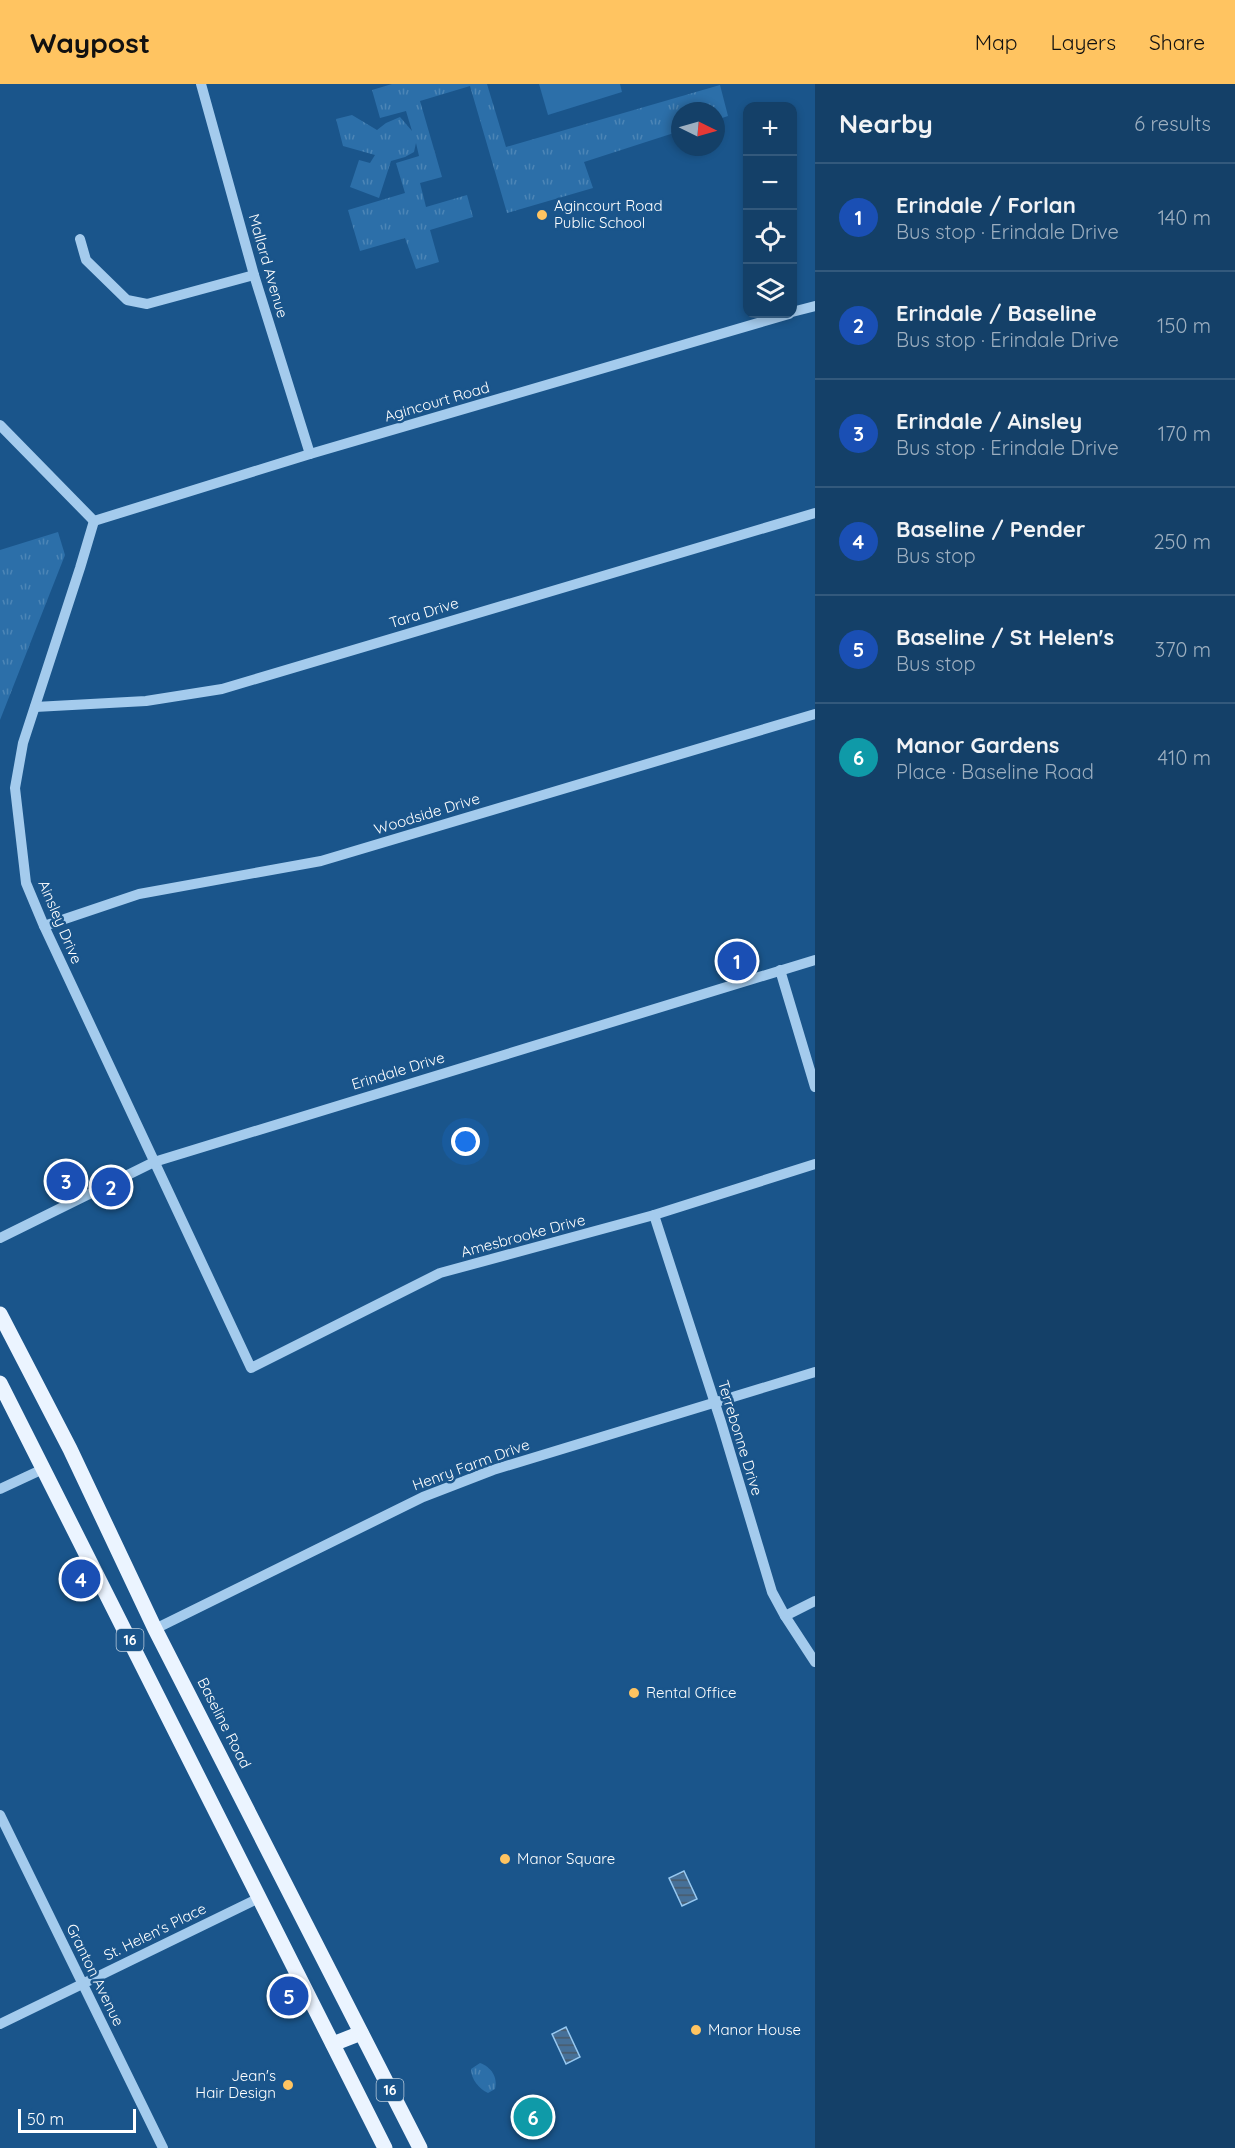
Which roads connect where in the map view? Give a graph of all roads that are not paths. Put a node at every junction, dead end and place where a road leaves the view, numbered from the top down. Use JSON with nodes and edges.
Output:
{"nodes":[{"id":1,"x":201,"y":84,"type":"edge"},
{"id":2,"x":80,"y":239,"type":"dead end"},
{"id":3,"x":254,"y":275,"type":"junction"},
{"id":4,"x":815,"y":306,"type":"edge"},
{"id":5,"x":797,"y":311,"type":"edge"},
{"id":6,"x":773,"y":318,"type":"edge"},
{"id":7,"x":0,"y":425,"type":"edge"},
{"id":8,"x":310,"y":454,"type":"junction"},
{"id":9,"x":815,"y":513,"type":"edge"},
{"id":10,"x":94,"y":521,"type":"junction"},
{"id":11,"x":34,"y":707,"type":"junction"},
{"id":12,"x":815,"y":714,"type":"edge"},
{"id":13,"x":44,"y":926,"type":"junction"},
{"id":14,"x":815,"y":960,"type":"edge"},
{"id":15,"x":780,"y":970,"type":"junction"},
{"id":16,"x":815,"y":1087,"type":"edge"},
{"id":17,"x":154,"y":1162,"type":"junction"},
{"id":18,"x":815,"y":1164,"type":"edge"},
{"id":19,"x":654,"y":1215,"type":"junction"},
{"id":20,"x":0,"y":1238,"type":"edge"},
{"id":21,"x":0,"y":1314,"type":"edge"},
{"id":22,"x":251,"y":1368,"type":"joint"},
{"id":23,"x":815,"y":1372,"type":"edge"},
{"id":24,"x":0,"y":1383,"type":"edge"},
{"id":25,"x":714,"y":1402,"type":"junction"},
{"id":26,"x":43,"y":1469,"type":"junction"},
{"id":27,"x":0,"y":1489,"type":"edge"},
{"id":28,"x":815,"y":1601,"type":"edge"},
{"id":29,"x":785,"y":1616,"type":"junction"},
{"id":30,"x":155,"y":1629,"type":"junction"},
{"id":31,"x":815,"y":1662,"type":"edge"},
{"id":32,"x":0,"y":1815,"type":"edge"},
{"id":33,"x":259,"y":1898,"type":"junction"},
{"id":34,"x":82,"y":1984,"type":"junction"},
{"id":35,"x":0,"y":2024,"type":"edge"},
{"id":36,"x":361,"y":2033,"type":"junction"},
{"id":37,"x":333,"y":2044,"type":"junction"},
{"id":38,"x":163,"y":2148,"type":"edge"},
{"id":39,"x":386,"y":2148,"type":"edge"},
{"id":40,"x":420,"y":2148,"type":"edge"}],
"edges":[{"from":1,"to":3,"type":"street","name":"Mallard Avenue"},
{"from":2,"to":3,"type":"street"},
{"from":3,"to":8,"type":"street","name":"Mallard Avenue"},
{"from":4,"to":5,"type":"street","name":"Agincourt Road"},
{"from":6,"to":8,"type":"street","name":"Agincourt Road"},
{"from":7,"to":10,"type":"street"},
{"from":8,"to":10,"type":"street","name":"Agincourt Road"},
{"from":9,"to":11,"type":"street","name":"Tara Drive"},
{"from":10,"to":11,"type":"street","name":"Ainsley Drive"},
{"from":11,"to":13,"type":"street","name":"Ainsley Drive"},
{"from":12,"to":13,"type":"street","name":"Woodside Drive"},
{"from":13,"to":17,"type":"street","name":"Ainsley Drive"},
{"from":14,"to":15,"type":"street","name":"Erindale Drive"},
{"from":15,"to":16,"type":"street"},
{"from":15,"to":17,"type":"street","name":"Erindale Drive"},
{"from":17,"to":20,"type":"street","name":"Erindale Drive"},
{"from":17,"to":22,"type":"street","name":"Ainsley Drive"},
{"from":18,"to":19,"type":"street","name":"Amesbrooke Drive"},
{"from":19,"to":22,"type":"street","name":"Amesbrooke Drive"},
{"from":19,"to":25,"type":"street","name":"Terrebonne Drive"},
{"from":21,"to":30,"type":"main road","name":"Baseline Road","number":"16"},
{"from":23,"to":25,"type":"street","name":"Henry Farm Drive"},
{"from":24,"to":26,"type":"main road","number":"16"},
{"from":25,"to":29,"type":"street","name":"Terrebonne Drive"},
{"from":25,"to":30,"type":"street","name":"Henry Farm Drive"},
{"from":26,"to":27,"type":"street"},
{"from":26,"to":33,"type":"main road","number":"16"},
{"from":28,"to":29,"type":"street"},
{"from":29,"to":31,"type":"street","name":"Terrebonne Drive"},
{"from":30,"to":36,"type":"main road","name":"Baseline Road","number":"16"},
{"from":32,"to":34,"type":"street","name":"Granton Avenue"},
{"from":33,"to":34,"type":"street","name":"St. Helen's Place"},
{"from":33,"to":37,"type":"main road","number":"16"},
{"from":34,"to":35,"type":"street","name":"St. Helen's Place"},
{"from":34,"to":38,"type":"street","name":"Granton Avenue"},
{"from":36,"to":37,"type":"main road"},
{"from":36,"to":40,"type":"main road","name":"Baseline Road","number":"16"},
{"from":37,"to":39,"type":"main road","number":"16"}]}
